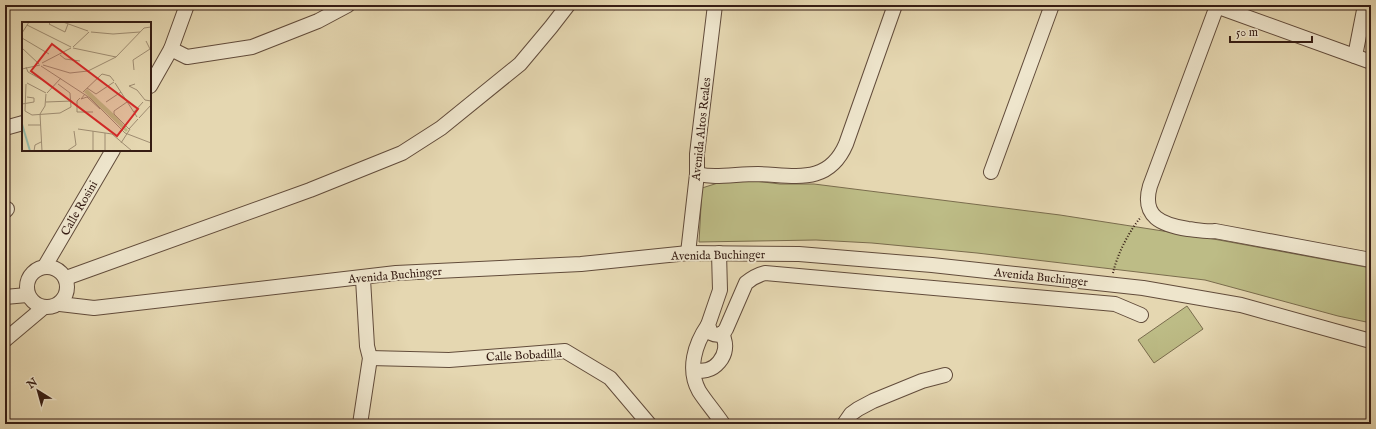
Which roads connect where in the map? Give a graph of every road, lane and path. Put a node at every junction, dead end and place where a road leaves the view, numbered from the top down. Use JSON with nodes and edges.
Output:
{"nodes":[{"id":1,"x":187,"y":5,"type":"edge"},
{"id":2,"x":348,"y":5,"type":"edge"},
{"id":3,"x":568,"y":5,"type":"edge"},
{"id":4,"x":715,"y":5,"type":"edge"},
{"id":5,"x":895,"y":5,"type":"edge"},
{"id":6,"x":1052,"y":5,"type":"edge"},
{"id":7,"x":1365,"y":5,"type":"edge"},
{"id":8,"x":1215,"y":6,"type":"edge"},
{"id":9,"x":171,"y":49,"type":"junction"},
{"id":10,"x":1355,"y":56,"type":"junction"},
{"id":11,"x":1371,"y":62,"type":"edge"},
{"id":12,"x":151,"y":84,"type":"edge"},
{"id":13,"x":22,"y":123,"type":"edge"},
{"id":14,"x":5,"y":128,"type":"edge"},
{"id":15,"x":112,"y":151,"type":"edge"},
{"id":16,"x":991,"y":172,"type":"dead end"},
{"id":17,"x":696,"y":174,"type":"junction"},
{"id":18,"x":1151,"y":211,"type":"junction"},
{"id":19,"x":688,"y":253,"type":"junction"},
{"id":20,"x":718,"y":253,"type":"junction"},
{"id":21,"x":1371,"y":260,"type":"edge"},
{"id":22,"x":46,"y":266,"type":"junction"},
{"id":23,"x":66,"y":278,"type":"junction"},
{"id":24,"x":358,"y":278,"type":"junction"},
{"id":25,"x":1110,"y":284,"type":"junction"},
{"id":26,"x":27,"y":295,"type":"junction"},
{"id":27,"x":5,"y":297,"type":"edge"},
{"id":28,"x":60,"y":304,"type":"junction"},
{"id":29,"x":43,"y":308,"type":"junction"},
{"id":30,"x":1141,"y":315,"type":"dead end"},
{"id":31,"x":708,"y":325,"type":"junction"},
{"id":32,"x":722,"y":333,"type":"junction"},
{"id":33,"x":5,"y":340,"type":"edge"},
{"id":34,"x":1371,"y":340,"type":"edge"},
{"id":35,"x":370,"y":358,"type":"junction"},
{"id":36,"x":694,"y":371,"type":"junction"},
{"id":37,"x":945,"y":374,"type":"dead end"},
{"id":38,"x":645,"y":423,"type":"edge"},
{"id":39,"x":360,"y":424,"type":"edge"},
{"id":40,"x":723,"y":424,"type":"edge"},
{"id":41,"x":844,"y":424,"type":"edge"}],
"edges":[{"from":1,"to":9,"type":"street"},
{"from":2,"to":9,"type":"street"},
{"from":3,"to":23,"type":"street"},
{"from":4,"to":17,"type":"street","name":"Avenida Altos Reales"},
{"from":5,"to":17,"type":"street"},
{"from":6,"to":16,"type":"street"},
{"from":7,"to":10,"type":"street"},
{"from":8,"to":10,"type":"street"},
{"from":8,"to":18,"type":"street"},
{"from":9,"to":12,"type":"street"},
{"from":10,"to":11,"type":"street"},
{"from":13,"to":14,"type":"street"},
{"from":15,"to":22,"type":"street","name":"Calle Rosini"},
{"from":17,"to":19,"type":"street","name":"Avenida Altos Reales"},
{"from":18,"to":21,"type":"street"},
{"from":18,"to":25,"type":"path"},
{"from":19,"to":20,"type":"street","name":"Avenida Buchinger"},
{"from":19,"to":24,"type":"street","name":"Avenida Buchinger"},
{"from":20,"to":25,"type":"street","name":"Avenida Buchinger"},
{"from":20,"to":31,"type":"street"},
{"from":22,"to":23,"type":"street"},
{"from":22,"to":26,"type":"street"},
{"from":23,"to":28,"type":"street"},
{"from":24,"to":28,"type":"street","name":"Avenida Buchinger"},
{"from":24,"to":35,"type":"street"},
{"from":25,"to":34,"type":"street","name":"Avenida Buchinger"},
{"from":26,"to":27,"type":"street"},
{"from":26,"to":29,"type":"street"},
{"from":28,"to":29,"type":"street"},
{"from":29,"to":33,"type":"street"},
{"from":30,"to":32,"type":"street"},
{"from":31,"to":32,"type":"street"},
{"from":31,"to":36,"type":"street"},
{"from":32,"to":36,"type":"street"},
{"from":35,"to":38,"type":"street","name":"Calle Bobadilla"},
{"from":35,"to":39,"type":"street"},
{"from":36,"to":40,"type":"street"},
{"from":37,"to":41,"type":"street"}]}
